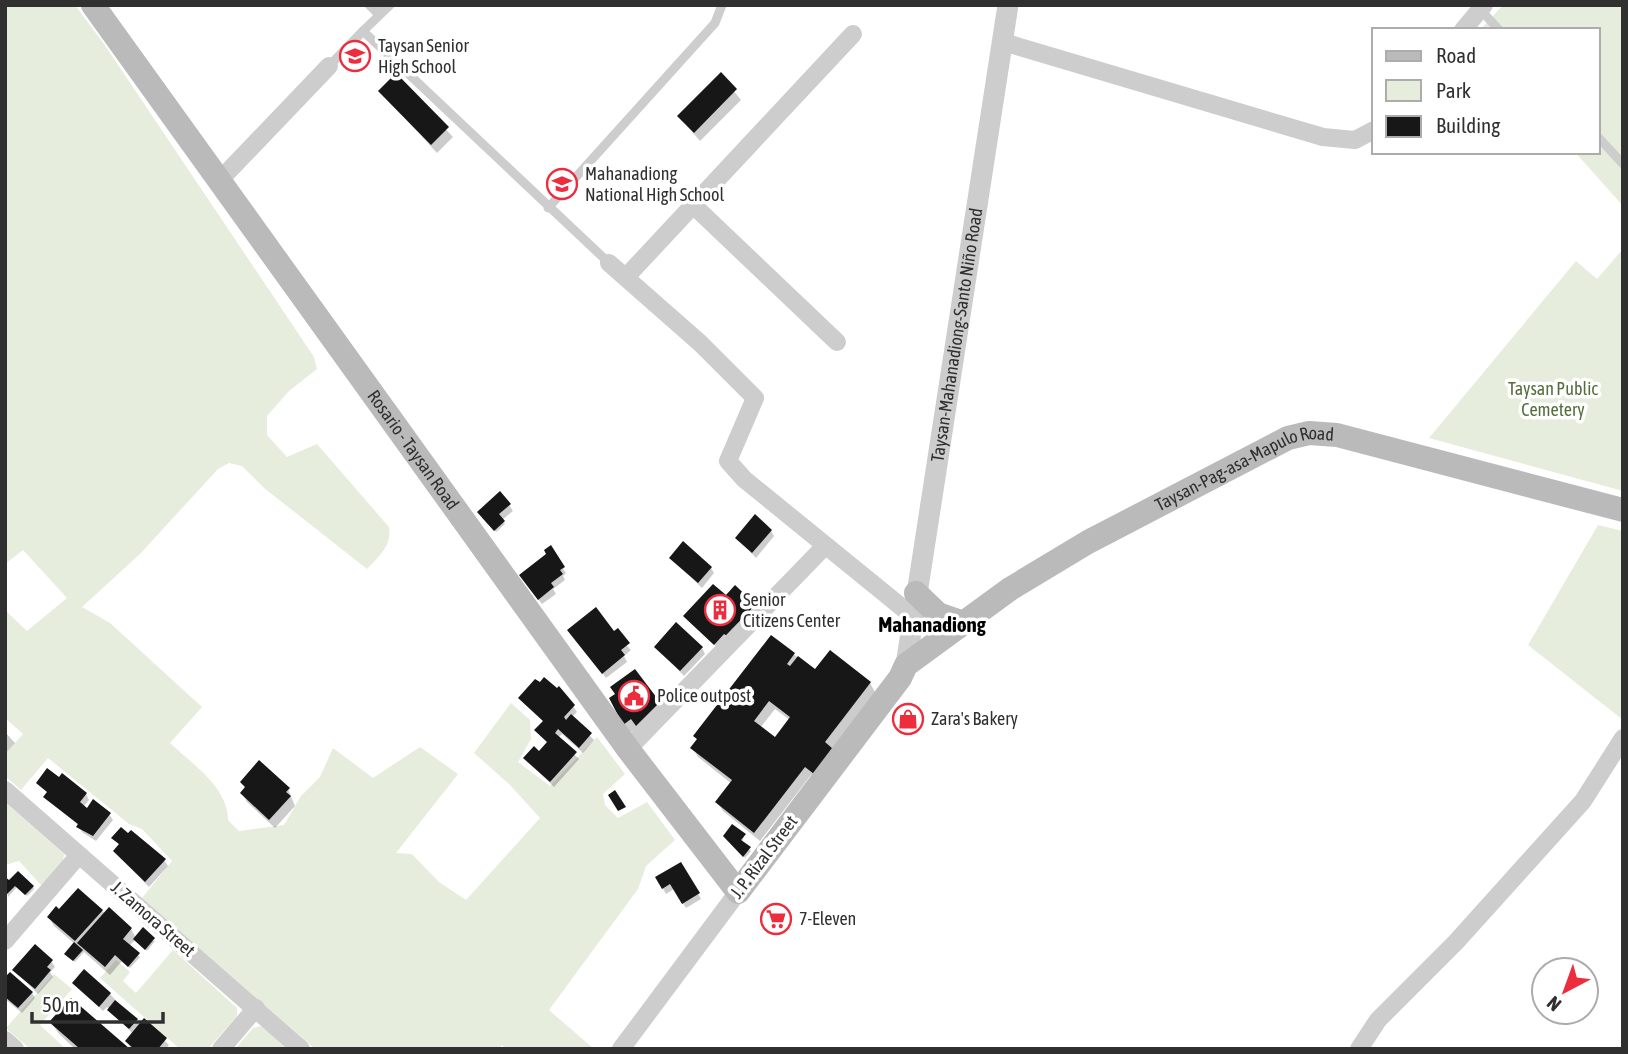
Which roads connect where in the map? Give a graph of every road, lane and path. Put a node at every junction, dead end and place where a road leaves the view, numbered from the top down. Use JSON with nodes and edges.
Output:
{"nodes":[{"id":1,"x":93,"y":5,"type":"edge"},
{"id":2,"x":390,"y":5,"type":"edge"},
{"id":3,"x":722,"y":5,"type":"edge"},
{"id":4,"x":1008,"y":5,"type":"edge"},
{"id":5,"x":1482,"y":7,"type":"edge"},
{"id":6,"x":1465,"y":28,"type":"edge"},
{"id":7,"x":1498,"y":28,"type":"edge"},
{"id":8,"x":363,"y":31,"type":"junction"},
{"id":9,"x":853,"y":34,"type":"dead end"},
{"id":10,"x":1003,"y":42,"type":"junction"},
{"id":11,"x":328,"y":66,"type":"joint"},
{"id":12,"x":1372,"y":131,"type":"edge"},
{"id":13,"x":1600,"y":139,"type":"edge"},
{"id":14,"x":1623,"y":164,"type":"edge"},
{"id":15,"x":219,"y":181,"type":"junction"},
{"id":16,"x":692,"y":204,"type":"junction"},
{"id":17,"x":548,"y":208,"type":"junction"},
{"id":18,"x":609,"y":263,"type":"joint"},
{"id":19,"x":626,"y":277,"type":"junction"},
{"id":20,"x":837,"y":342,"type":"dead end"},
{"id":21,"x":1623,"y":510,"type":"edge"},
{"id":22,"x":825,"y":545,"type":"junction"},
{"id":23,"x":916,"y":593,"type":"junction"},
{"id":24,"x":915,"y":618,"type":"junction"},
{"id":25,"x":964,"y":623,"type":"junction"},
{"id":26,"x":906,"y":665,"type":"junction"},
{"id":27,"x":1623,"y":738,"type":"edge"},
{"id":28,"x":628,"y":750,"type":"junction"},
{"id":29,"x":5,"y":790,"type":"edge"},
{"id":30,"x":79,"y":855,"type":"junction"},
{"id":31,"x":738,"y":892,"type":"junction"},
{"id":32,"x":5,"y":941,"type":"edge"},
{"id":33,"x":256,"y":1008,"type":"junction"},
{"id":34,"x":5,"y":1040,"type":"edge"},
{"id":35,"x":15,"y":1049,"type":"edge"},
{"id":36,"x":221,"y":1049,"type":"edge"},
{"id":37,"x":301,"y":1049,"type":"edge"},
{"id":38,"x":621,"y":1049,"type":"edge"},
{"id":39,"x":1359,"y":1049,"type":"edge"}],
"edges":[{"from":1,"to":15,"type":"main road","name":"Rosario - Taysan Road"},
{"from":2,"to":8,"type":"lane"},
{"from":3,"to":17,"type":"lane"},
{"from":4,"to":10,"type":"street","name":"Taysan-Mahanadiong-Santo Niño Road"},
{"from":5,"to":6,"type":"street"},
{"from":5,"to":7,"type":"lane"},
{"from":8,"to":11,"type":"lane"},
{"from":8,"to":17,"type":"lane"},
{"from":9,"to":16,"type":"street"},
{"from":10,"to":12,"type":"street"},
{"from":10,"to":23,"type":"street","name":"Taysan-Mahanadiong-Santo Niño Road"},
{"from":11,"to":15,"type":"street"},
{"from":13,"to":14,"type":"lane"},
{"from":15,"to":28,"type":"main road","name":"Rosario - Taysan Road"},
{"from":16,"to":19,"type":"street"},
{"from":16,"to":20,"type":"street"},
{"from":17,"to":18,"type":"lane"},
{"from":18,"to":19,"type":"street"},
{"from":19,"to":22,"type":"street"},
{"from":21,"to":25,"type":"main road","name":"Taysan-Pag-asa-Mapulo Road"},
{"from":22,"to":24,"type":"street"},
{"from":22,"to":28,"type":"street"},
{"from":23,"to":24,"type":"street","name":"Taysan-Mahanadiong-Santo Niño Road"},
{"from":23,"to":25,"type":"main road"},
{"from":24,"to":26,"type":"street","name":"Taysan-Mahanadiong-Santo Niño Road"},
{"from":25,"to":26,"type":"main road","name":"Taysan-Pag-asa-Mapulo Road"},
{"from":26,"to":31,"type":"main road","name":"J. P. Rizal Street"},
{"from":27,"to":39,"type":"street"},
{"from":28,"to":31,"type":"main road","name":"Rosario - Taysan Road"},
{"from":29,"to":30,"type":"street","name":"J. Zamora Street"},
{"from":30,"to":32,"type":"street"},
{"from":30,"to":33,"type":"street","name":"J. Zamora Street"},
{"from":31,"to":38,"type":"street","name":"J. P. Rizal Street"},
{"from":33,"to":36,"type":"street"},
{"from":33,"to":37,"type":"street","name":"J. Zamora Street"},
{"from":34,"to":35,"type":"street"}]}
